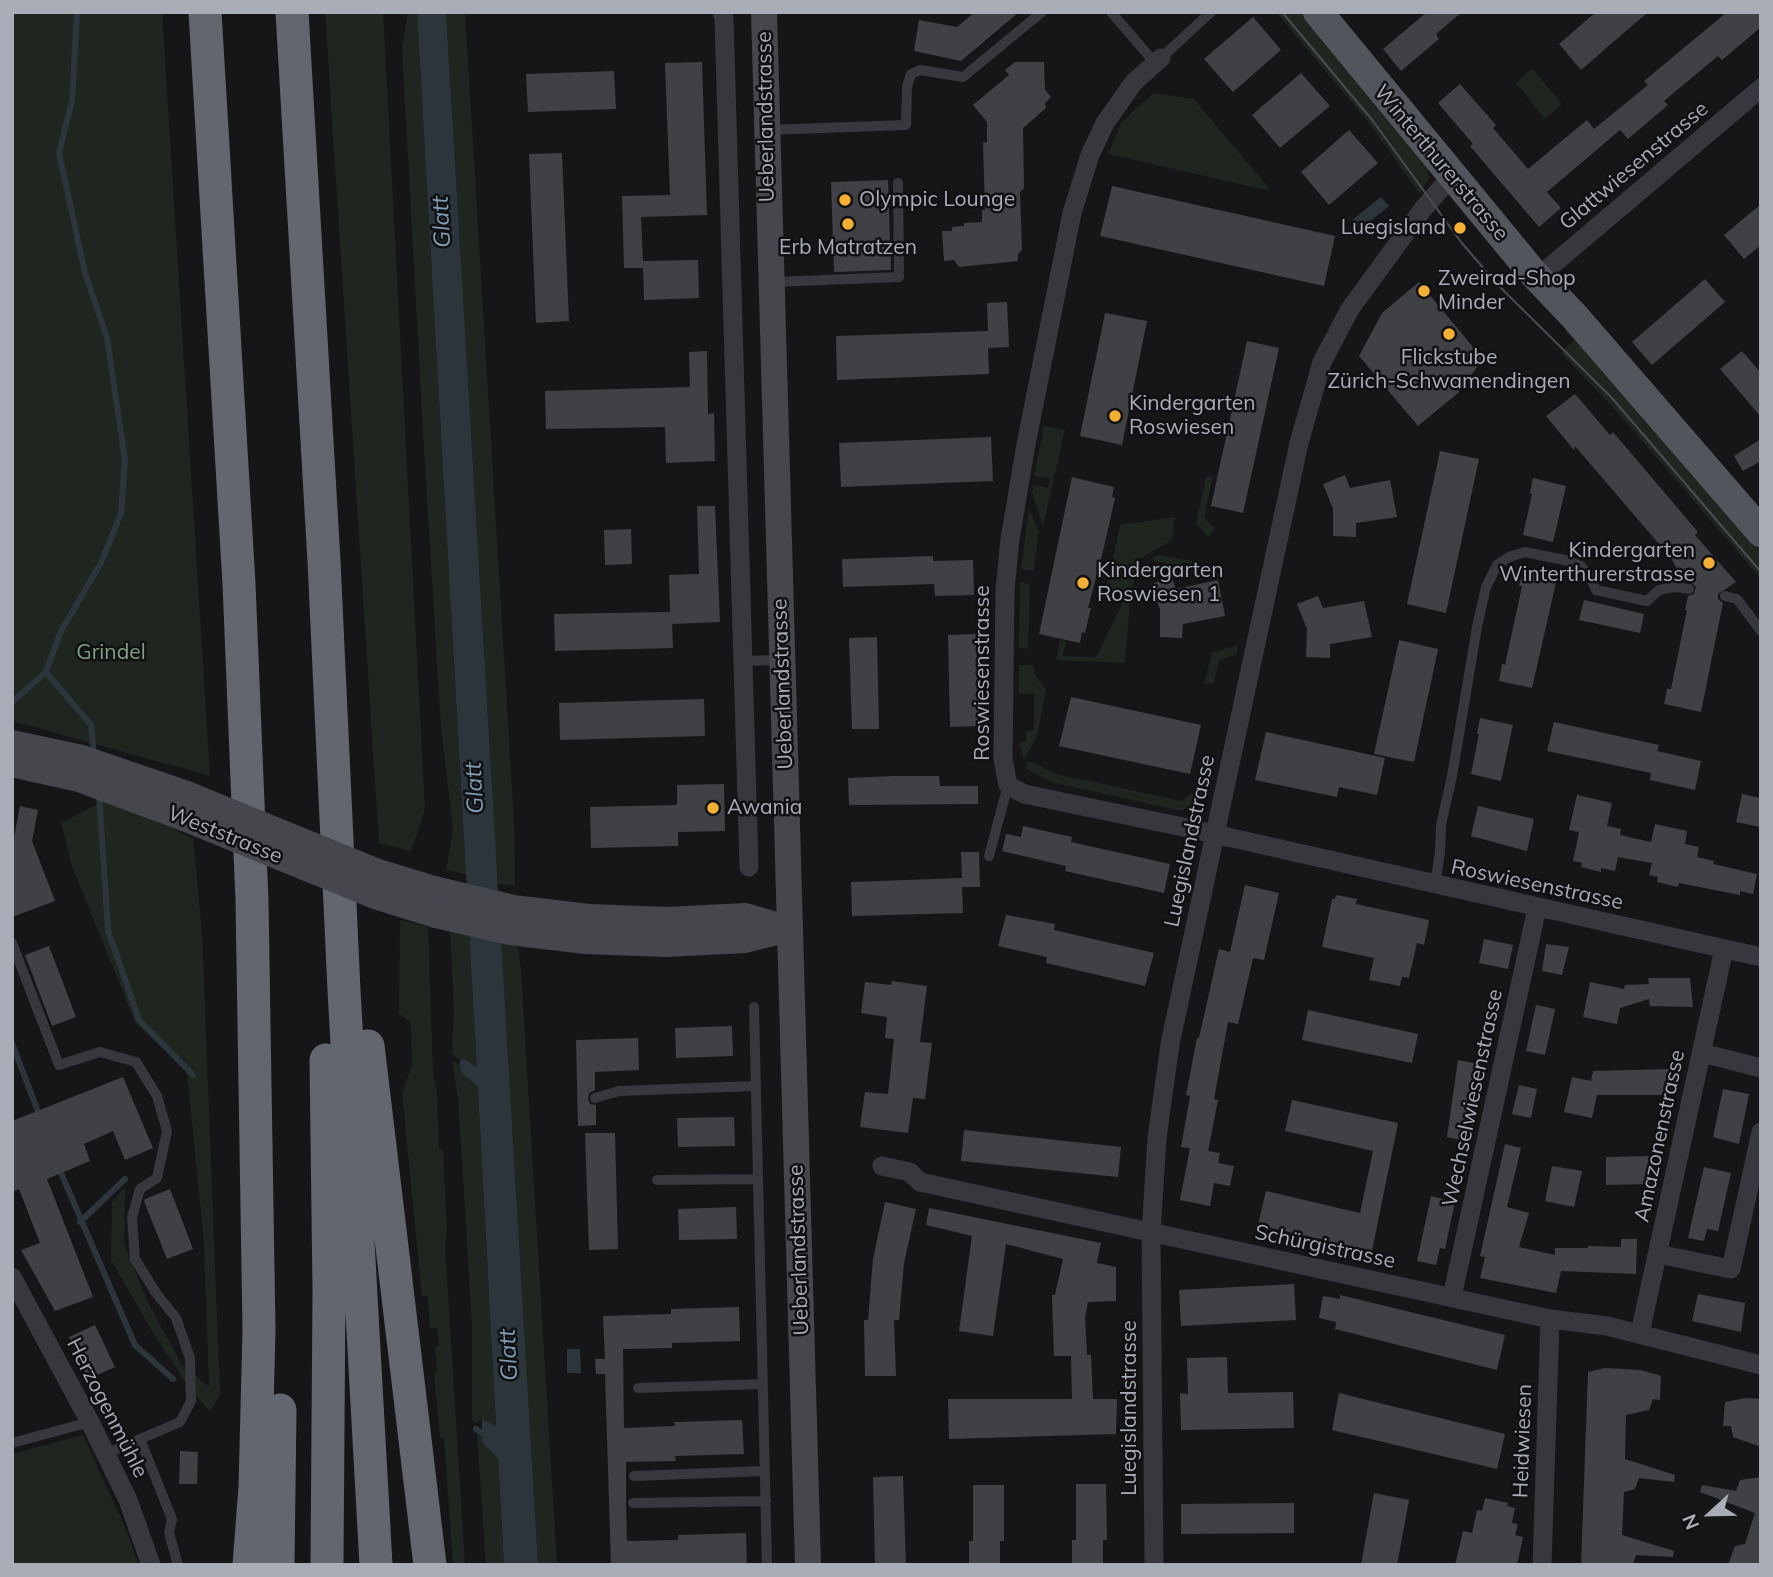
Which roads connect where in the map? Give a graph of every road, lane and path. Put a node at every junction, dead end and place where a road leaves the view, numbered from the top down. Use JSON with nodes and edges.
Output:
{"nodes":[{"id":1,"x":205,"y":12,"type":"edge"},
{"id":2,"x":228,"y":12,"type":"edge"},
{"id":3,"x":292,"y":12,"type":"edge"},
{"id":4,"x":722,"y":12,"type":"edge"},
{"id":5,"x":764,"y":12,"type":"edge"},
{"id":6,"x":1042,"y":12,"type":"edge"},
{"id":7,"x":1111,"y":12,"type":"edge"},
{"id":8,"x":1211,"y":12,"type":"edge"},
{"id":9,"x":1318,"y":12,"type":"edge"},
{"id":10,"x":1158,"y":60,"type":"junction"},
{"id":11,"x":1761,"y":88,"type":"edge"},
{"id":12,"x":767,"y":130,"type":"junction"},
{"id":13,"x":1452,"y":176,"type":"junction"},
{"id":14,"x":898,"y":183,"type":"dead end"},
{"id":15,"x":1537,"y":278,"type":"junction"},
{"id":16,"x":770,"y":282,"type":"junction"},
{"id":17,"x":1761,"y":532,"type":"edge"},
{"id":18,"x":1689,"y":589,"type":"dead end"},
{"id":19,"x":1725,"y":596,"type":"dead end"},
{"id":20,"x":1761,"y":631,"type":"edge"},
{"id":21,"x":782,"y":660,"type":"junction"},
{"id":22,"x":743,"y":662,"type":"junction"},
{"id":23,"x":12,"y":743,"type":"edge"},
{"id":24,"x":12,"y":764,"type":"edge"},
{"id":25,"x":334,"y":776,"type":"junction"},
{"id":26,"x":1008,"y":785,"type":"junction"},
{"id":27,"x":338,"y":832,"type":"junction"},
{"id":28,"x":1214,"y":834,"type":"junction"},
{"id":29,"x":989,"y":856,"type":"dead end"},
{"id":30,"x":749,"y":867,"type":"dead end"},
{"id":31,"x":1434,"y":885,"type":"junction"},
{"id":32,"x":435,"y":902,"type":"junction"},
{"id":33,"x":1537,"y":908,"type":"junction"},
{"id":34,"x":790,"y":929,"type":"junction"},
{"id":35,"x":12,"y":943,"type":"edge"},
{"id":36,"x":1724,"y":949,"type":"junction"},
{"id":37,"x":1761,"y":957,"type":"edge"},
{"id":38,"x":754,"y":1007,"type":"dead end"},
{"id":39,"x":1702,"y":1053,"type":"junction"},
{"id":40,"x":1761,"y":1068,"type":"edge"},
{"id":41,"x":756,"y":1086,"type":"junction"},
{"id":42,"x":596,"y":1098,"type":"dead end"},
{"id":43,"x":1761,"y":1132,"type":"edge"},
{"id":44,"x":882,"y":1166,"type":"dead end"},
{"id":45,"x":758,"y":1179,"type":"junction"},
{"id":46,"x":657,"y":1180,"type":"dead end"},
{"id":47,"x":1151,"y":1233,"type":"junction"},
{"id":48,"x":1658,"y":1254,"type":"junction"},
{"id":49,"x":12,"y":1277,"type":"edge"},
{"id":50,"x":1452,"y":1297,"type":"junction"},
{"id":51,"x":1550,"y":1319,"type":"junction"},
{"id":52,"x":1640,"y":1334,"type":"junction"},
{"id":53,"x":1761,"y":1365,"type":"edge"},
{"id":54,"x":763,"y":1384,"type":"junction"},
{"id":55,"x":638,"y":1388,"type":"dead end"},
{"id":56,"x":90,"y":1422,"type":"junction"},
{"id":57,"x":140,"y":1439,"type":"junction"},
{"id":58,"x":12,"y":1443,"type":"edge"},
{"id":59,"x":105,"y":1454,"type":"junction"},
{"id":60,"x":765,"y":1471,"type":"junction"},
{"id":61,"x":634,"y":1476,"type":"dead end"},
{"id":62,"x":766,"y":1500,"type":"junction"},
{"id":63,"x":634,"y":1503,"type":"dead end"},
{"id":64,"x":151,"y":1565,"type":"edge"},
{"id":65,"x":178,"y":1565,"type":"edge"},
{"id":66,"x":249,"y":1565,"type":"edge"},
{"id":67,"x":278,"y":1565,"type":"edge"},
{"id":68,"x":327,"y":1565,"type":"edge"},
{"id":69,"x":376,"y":1565,"type":"edge"},
{"id":70,"x":430,"y":1565,"type":"edge"},
{"id":71,"x":767,"y":1565,"type":"edge"},
{"id":72,"x":808,"y":1565,"type":"edge"},
{"id":73,"x":1154,"y":1565,"type":"edge"},
{"id":74,"x":1542,"y":1565,"type":"edge"}],
"edges":[{"from":1,"to":66,"type":"highway"},
{"from":2,"to":67,"type":"highway"},
{"from":3,"to":25,"type":"highway"},
{"from":4,"to":22,"type":"street","name":"Ueberlandstrasse"},
{"from":5,"to":12,"type":"main road","name":"Ueberlandstrasse"},
{"from":6,"to":12,"type":"lane"},
{"from":7,"to":10,"type":"lane"},
{"from":8,"to":10,"type":"lane","name":"Roswiesenstrasse"},
{"from":9,"to":13,"type":"main road","name":"Winterthurerstrasse"},
{"from":10,"to":26,"type":"street","name":"Roswiesenstrasse"},
{"from":11,"to":15,"type":"street","name":"Glattwiesenstrasse"},
{"from":12,"to":16,"type":"main road","name":"Ueberlandstrasse"},
{"from":13,"to":15,"type":"main road","name":"Winterthurerstrasse"},
{"from":13,"to":28,"type":"street","name":"Luegislandstrasse"},
{"from":14,"to":16,"type":"lane"},
{"from":15,"to":17,"type":"main road","name":"Winterthurerstrasse"},
{"from":16,"to":21,"type":"main road","name":"Ueberlandstrasse"},
{"from":18,"to":31,"type":"lane"},
{"from":19,"to":20,"type":"lane"},
{"from":21,"to":22,"type":"lane"},
{"from":21,"to":34,"type":"main road","name":"Ueberlandstrasse"},
{"from":22,"to":30,"type":"street","name":"Ueberlandstrasse"},
{"from":23,"to":32,"type":"main road","name":"Weststrasse","bridge":true},
{"from":24,"to":32,"type":"main road","name":"Weststrasse","bridge":true},
{"from":25,"to":27,"type":"highway"},
{"from":25,"to":68,"type":"highway"},
{"from":26,"to":28,"type":"street","name":"Roswiesenstrasse"},
{"from":26,"to":29,"type":"lane"},
{"from":27,"to":69,"type":"highway"},
{"from":27,"to":70,"type":"highway"},
{"from":28,"to":31,"type":"street","name":"Roswiesenstrasse"},
{"from":28,"to":47,"type":"street","name":"Luegislandstrasse"},
{"from":31,"to":33,"type":"street","name":"Roswiesenstrasse"},
{"from":32,"to":34,"type":"main road"},
{"from":33,"to":36,"type":"street","name":"Roswiesenstrasse"},
{"from":33,"to":50,"type":"street","name":"Wechselwiesenstrasse"},
{"from":34,"to":72,"type":"main road","name":"Ueberlandstrasse"},
{"from":35,"to":57,"type":"lane"},
{"from":36,"to":37,"type":"street","name":"Roswiesenstrasse"},
{"from":36,"to":39,"type":"street","name":"Amazonenstrasse"},
{"from":38,"to":41,"type":"lane"},
{"from":39,"to":40,"type":"street"},
{"from":39,"to":48,"type":"street","name":"Amazonenstrasse"},
{"from":41,"to":42,"type":"lane"},
{"from":41,"to":45,"type":"lane"},
{"from":43,"to":48,"type":"street"},
{"from":44,"to":47,"type":"street","name":"Schürgistrasse"},
{"from":45,"to":46,"type":"lane"},
{"from":45,"to":54,"type":"lane"},
{"from":47,"to":50,"type":"street","name":"Schürgistrasse"},
{"from":47,"to":73,"type":"street","name":"Luegislandstrasse"},
{"from":48,"to":52,"type":"street","name":"Amazonenstrasse"},
{"from":49,"to":56,"type":"street","name":"Herzogenmühle"},
{"from":50,"to":51,"type":"street","name":"Schürgistrasse"},
{"from":51,"to":52,"type":"street","name":"Schürgistrasse"},
{"from":51,"to":74,"type":"street","name":"Heidwiesen"},
{"from":52,"to":53,"type":"street","name":"Schürgistrasse"},
{"from":54,"to":55,"type":"lane"},
{"from":54,"to":60,"type":"lane"},
{"from":56,"to":58,"type":"lane"},
{"from":56,"to":59,"type":"street","name":"Herzogenmühle"},
{"from":57,"to":59,"type":"lane"},
{"from":57,"to":65,"type":"lane"},
{"from":59,"to":64,"type":"street","name":"Herzogenmühle"},
{"from":60,"to":61,"type":"lane"},
{"from":60,"to":62,"type":"lane"},
{"from":62,"to":63,"type":"lane"},
{"from":62,"to":71,"type":"lane"}]}
